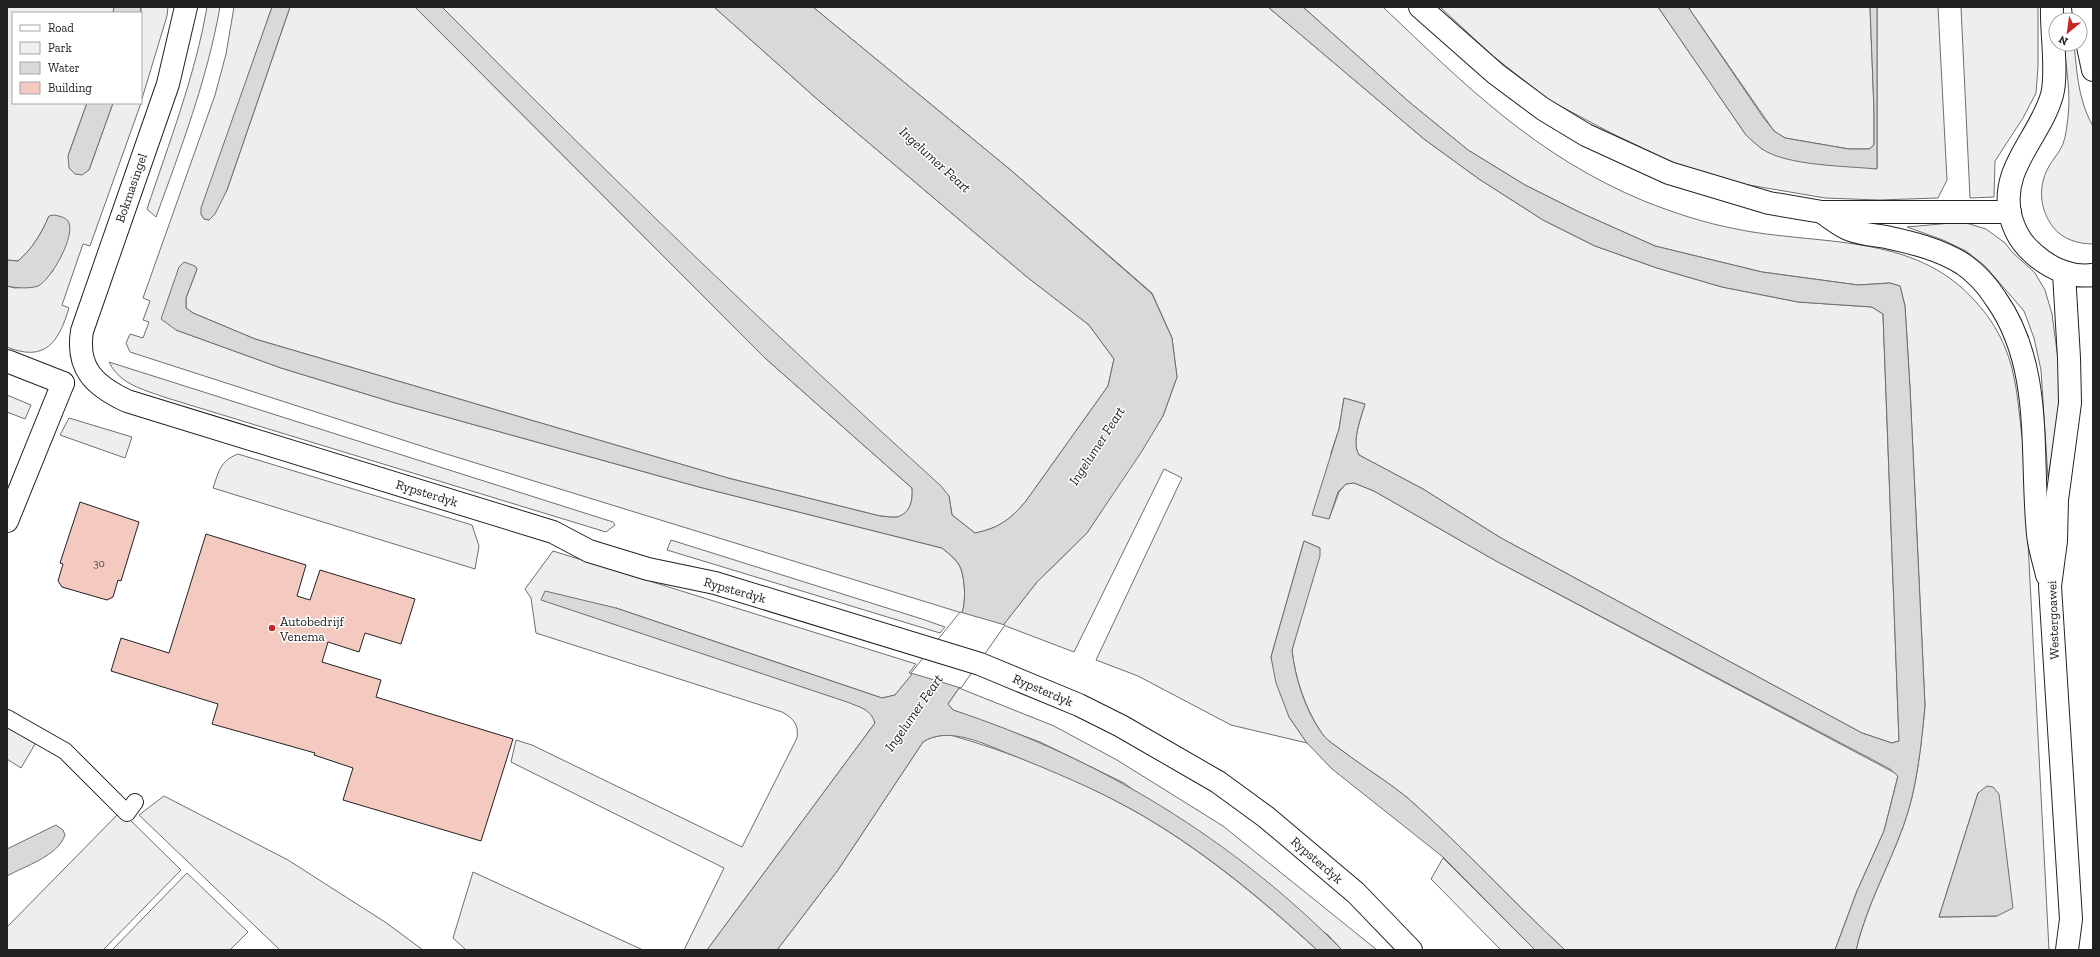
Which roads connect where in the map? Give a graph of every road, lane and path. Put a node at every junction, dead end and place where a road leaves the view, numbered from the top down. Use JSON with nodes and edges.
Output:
{"nodes":[{"id":1,"x":186,"y":7,"type":"edge"},
{"id":2,"x":1420,"y":7,"type":"edge"},
{"id":3,"x":2052,"y":7,"type":"edge"},
{"id":4,"x":2083,"y":7,"type":"edge"},
{"id":5,"x":2093,"y":70,"type":"edge"},
{"id":6,"x":1822,"y":212,"type":"junction"},
{"id":7,"x":2010,"y":212,"type":"junction"},
{"id":8,"x":2064,"y":273,"type":"junction"},
{"id":9,"x":2093,"y":275,"type":"edge"},
{"id":10,"x":7,"y":361,"type":"edge"},
{"id":11,"x":86,"y":368,"type":"junction"},
{"id":12,"x":63,"y":382,"type":"junction"},
{"id":13,"x":7,"y":520,"type":"edge"},
{"id":14,"x":2050,"y":586,"type":"junction"},
{"id":15,"x":7,"y":718,"type":"edge"},
{"id":16,"x":136,"y":802,"type":"dead end"},
{"id":17,"x":2071,"y":919,"type":"junction"},
{"id":18,"x":1411,"y":950,"type":"edge"},
{"id":19,"x":2067,"y":950,"type":"edge"},
{"id":20,"x":2079,"y":950,"type":"edge"}],
"edges":[{"from":1,"to":11,"type":"main road","name":"Bokmasingel"},
{"from":2,"to":6,"type":"main road"},
{"from":3,"to":7,"type":"main road"},
{"from":4,"to":5,"type":"main road"},
{"from":6,"to":7,"type":"main road"},
{"from":6,"to":14,"type":"main road"},
{"from":7,"to":8,"type":"main road"},
{"from":8,"to":9,"type":"main road"},
{"from":8,"to":14,"type":"main road","name":"Westergoawei"},
{"from":10,"to":12,"type":"main road"},
{"from":11,"to":12,"type":"main road"},
{"from":11,"to":18,"type":"main road","name":"Rypsterdyk"},
{"from":12,"to":13,"type":"main road"},
{"from":14,"to":17,"type":"main road","name":"Westergoawei"},
{"from":15,"to":16,"type":"lane"},
{"from":17,"to":19,"type":"main road","name":"Westergoawei"},
{"from":17,"to":20,"type":"main road","name":"Westergoawei"}]}
